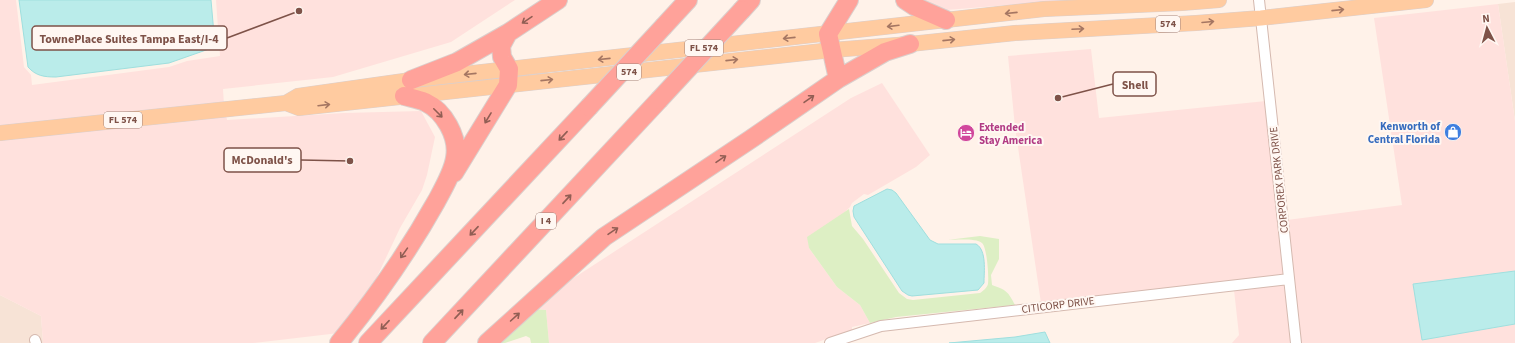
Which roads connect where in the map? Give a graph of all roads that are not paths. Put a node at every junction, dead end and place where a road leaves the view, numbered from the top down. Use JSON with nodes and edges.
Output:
{"nodes":[{"id":1,"x":558,"y":0,"type":"edge"},
{"id":2,"x":688,"y":0,"type":"edge"},
{"id":3,"x":849,"y":0,"type":"edge"},
{"id":4,"x":905,"y":0,"type":"edge"},
{"id":5,"x":1219,"y":0,"type":"edge"},
{"id":6,"x":1259,"y":0,"type":"edge"},
{"id":7,"x":1426,"y":0,"type":"edge"},
{"id":8,"x":746,"y":5,"type":"edge"},
{"id":9,"x":1261,"y":18,"type":"junction"},
{"id":10,"x":946,"y":20,"type":"junction"},
{"id":11,"x":508,"y":33,"type":"junction"},
{"id":12,"x":830,"y":42,"type":"junction"},
{"id":13,"x":910,"y":44,"type":"junction"},
{"id":14,"x":509,"y":77,"type":"junction"},
{"id":15,"x":838,"y":79,"type":"junction"},
{"id":16,"x":408,"y":88,"type":"junction"},
{"id":17,"x":286,"y":103,"type":"joint"},
{"id":18,"x":0,"y":133,"type":"edge"},
{"id":19,"x":419,"y":231,"type":"junction"},
{"id":20,"x":1289,"y":279,"type":"junction"},
{"id":21,"x":339,"y":343,"type":"edge"},
{"id":22,"x":368,"y":343,"type":"edge"},
{"id":23,"x":432,"y":343,"type":"edge"},
{"id":24,"x":486,"y":343,"type":"edge"},
{"id":25,"x":830,"y":343,"type":"edge"},
{"id":26,"x":1296,"y":343,"type":"edge"}],
"edges":[{"from":1,"to":11,"type":"highway","one_way":true},
{"from":2,"to":22,"type":"highway","one_way":true,"bridge":true},
{"from":3,"to":12,"type":"highway"},
{"from":4,"to":10,"type":"highway"},
{"from":5,"to":10,"type":"main road","one_way":true},
{"from":6,"to":9,"type":"street","name":"CORPOREX PARK DRIVE"},
{"from":9,"to":7,"type":"main road","number":"574","one_way":true},
{"from":23,"to":8,"type":"highway","number":"I 4","one_way":true,"bridge":true},
{"from":13,"to":9,"type":"main road","number":"574","one_way":true},
{"from":9,"to":20,"type":"street","name":"CORPOREX PARK DRIVE"},
{"from":10,"to":12,"type":"main road","one_way":true},
{"from":11,"to":14,"type":"highway"},
{"from":11,"to":16,"type":"highway"},
{"from":12,"to":13,"type":"main road","number":"574"},
{"from":12,"to":14,"type":"main road","number":"574"},
{"from":12,"to":15,"type":"highway"},
{"from":13,"to":15,"type":"highway"},
{"from":14,"to":16,"type":"main road","number":"574"},
{"from":14,"to":19,"type":"highway","one_way":true},
{"from":24,"to":15,"type":"highway","one_way":true},
{"from":16,"to":17,"type":"main road","number":"574"},
{"from":16,"to":19,"type":"highway","one_way":true},
{"from":17,"to":18,"type":"main road","number":"FL 574"},
{"from":19,"to":21,"type":"highway","one_way":true},
{"from":20,"to":25,"type":"street","name":"CITICORP DRIVE"},
{"from":20,"to":26,"type":"street","name":"CORPOREX PARK DRIVE"}]}
